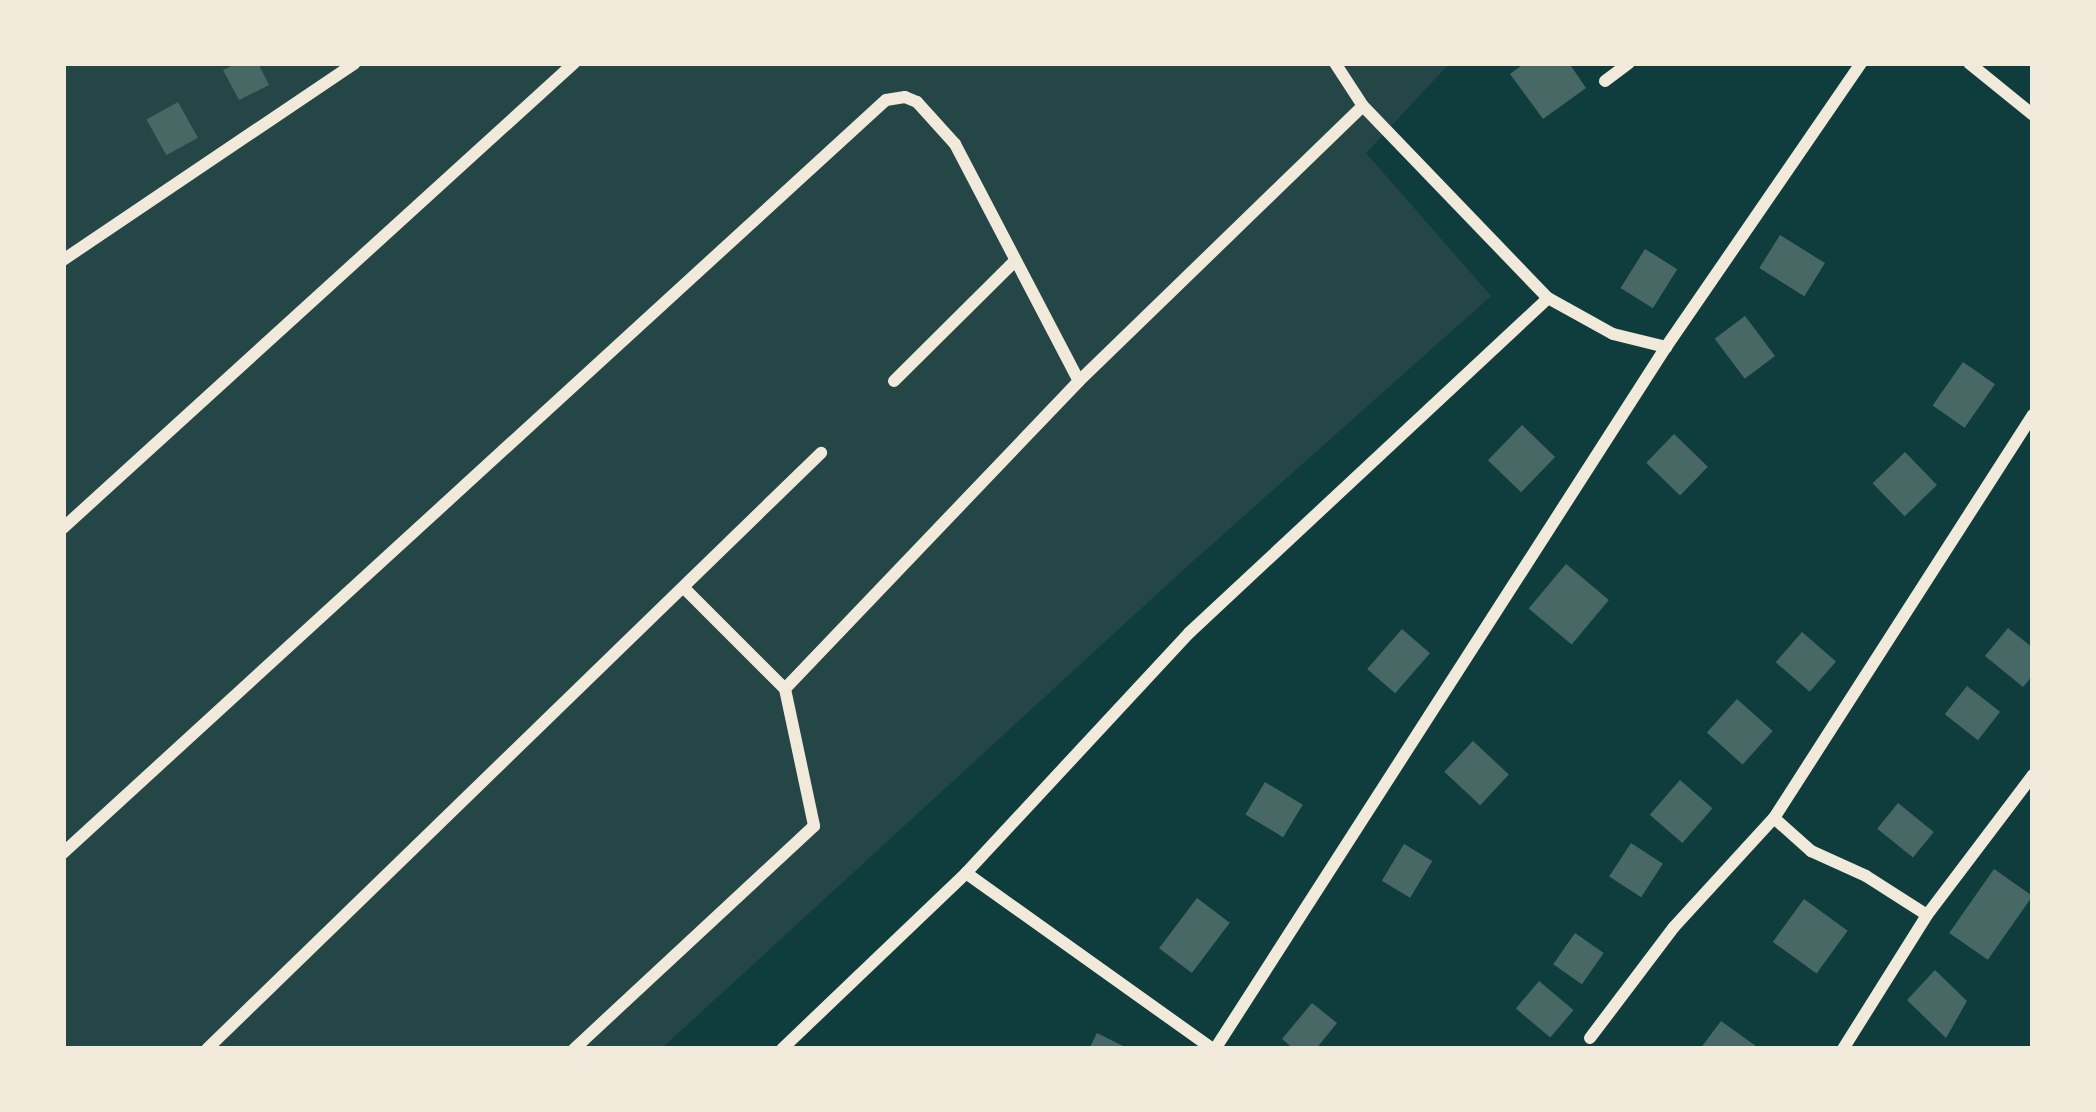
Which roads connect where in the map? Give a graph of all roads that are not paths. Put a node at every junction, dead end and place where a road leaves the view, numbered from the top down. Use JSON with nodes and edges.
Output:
{"nodes":[{"id":1,"x":355,"y":63,"type":"edge"},
{"id":2,"x":574,"y":63,"type":"edge"},
{"id":3,"x":1335,"y":63,"type":"edge"},
{"id":4,"x":1629,"y":63,"type":"edge"},
{"id":5,"x":1862,"y":63,"type":"edge"},
{"id":6,"x":1969,"y":63,"type":"edge"},
{"id":7,"x":1605,"y":81,"type":"dead end"},
{"id":8,"x":1364,"y":106,"type":"junction"},
{"id":9,"x":2033,"y":115,"type":"edge"},
{"id":10,"x":63,"y":260,"type":"edge"},
{"id":11,"x":1013,"y":263,"type":"junction"},
{"id":12,"x":1548,"y":298,"type":"junction"},
{"id":13,"x":1666,"y":347,"type":"junction"},
{"id":14,"x":894,"y":381,"type":"dead end"},
{"id":15,"x":1079,"y":381,"type":"junction"},
{"id":16,"x":2033,"y":415,"type":"edge"},
{"id":17,"x":821,"y":453,"type":"dead end"},
{"id":18,"x":63,"y":528,"type":"edge"},
{"id":19,"x":684,"y":588,"type":"junction"},
{"id":20,"x":785,"y":689,"type":"junction"},
{"id":21,"x":2033,"y":775,"type":"edge"},
{"id":22,"x":1774,"y":818,"type":"junction"},
{"id":23,"x":63,"y":853,"type":"edge"},
{"id":24,"x":966,"y":873,"type":"junction"},
{"id":25,"x":1927,"y":915,"type":"junction"},
{"id":26,"x":1590,"y":1038,"type":"dead end"},
{"id":27,"x":207,"y":1049,"type":"edge"},
{"id":28,"x":574,"y":1049,"type":"edge"},
{"id":29,"x":782,"y":1049,"type":"edge"},
{"id":30,"x":1214,"y":1049,"type":"edge"},
{"id":31,"x":1843,"y":1049,"type":"edge"}],
"edges":[{"from":1,"to":10,"type":"street"},
{"from":2,"to":18,"type":"street"},
{"from":3,"to":8,"type":"street"},
{"from":4,"to":7,"type":"street"},
{"from":5,"to":13,"type":"street"},
{"from":6,"to":9,"type":"street"},
{"from":8,"to":12,"type":"street"},
{"from":8,"to":15,"type":"street"},
{"from":11,"to":14,"type":"street"},
{"from":11,"to":15,"type":"street"},
{"from":11,"to":23,"type":"street"},
{"from":12,"to":13,"type":"street"},
{"from":12,"to":24,"type":"street"},
{"from":13,"to":30,"type":"street"},
{"from":15,"to":20,"type":"street"},
{"from":16,"to":22,"type":"street"},
{"from":17,"to":19,"type":"street"},
{"from":19,"to":20,"type":"street"},
{"from":19,"to":27,"type":"street"},
{"from":20,"to":28,"type":"street"},
{"from":21,"to":25,"type":"street"},
{"from":22,"to":25,"type":"street"},
{"from":22,"to":26,"type":"street"},
{"from":24,"to":29,"type":"street"},
{"from":24,"to":30,"type":"street"},
{"from":25,"to":31,"type":"street"}]}
